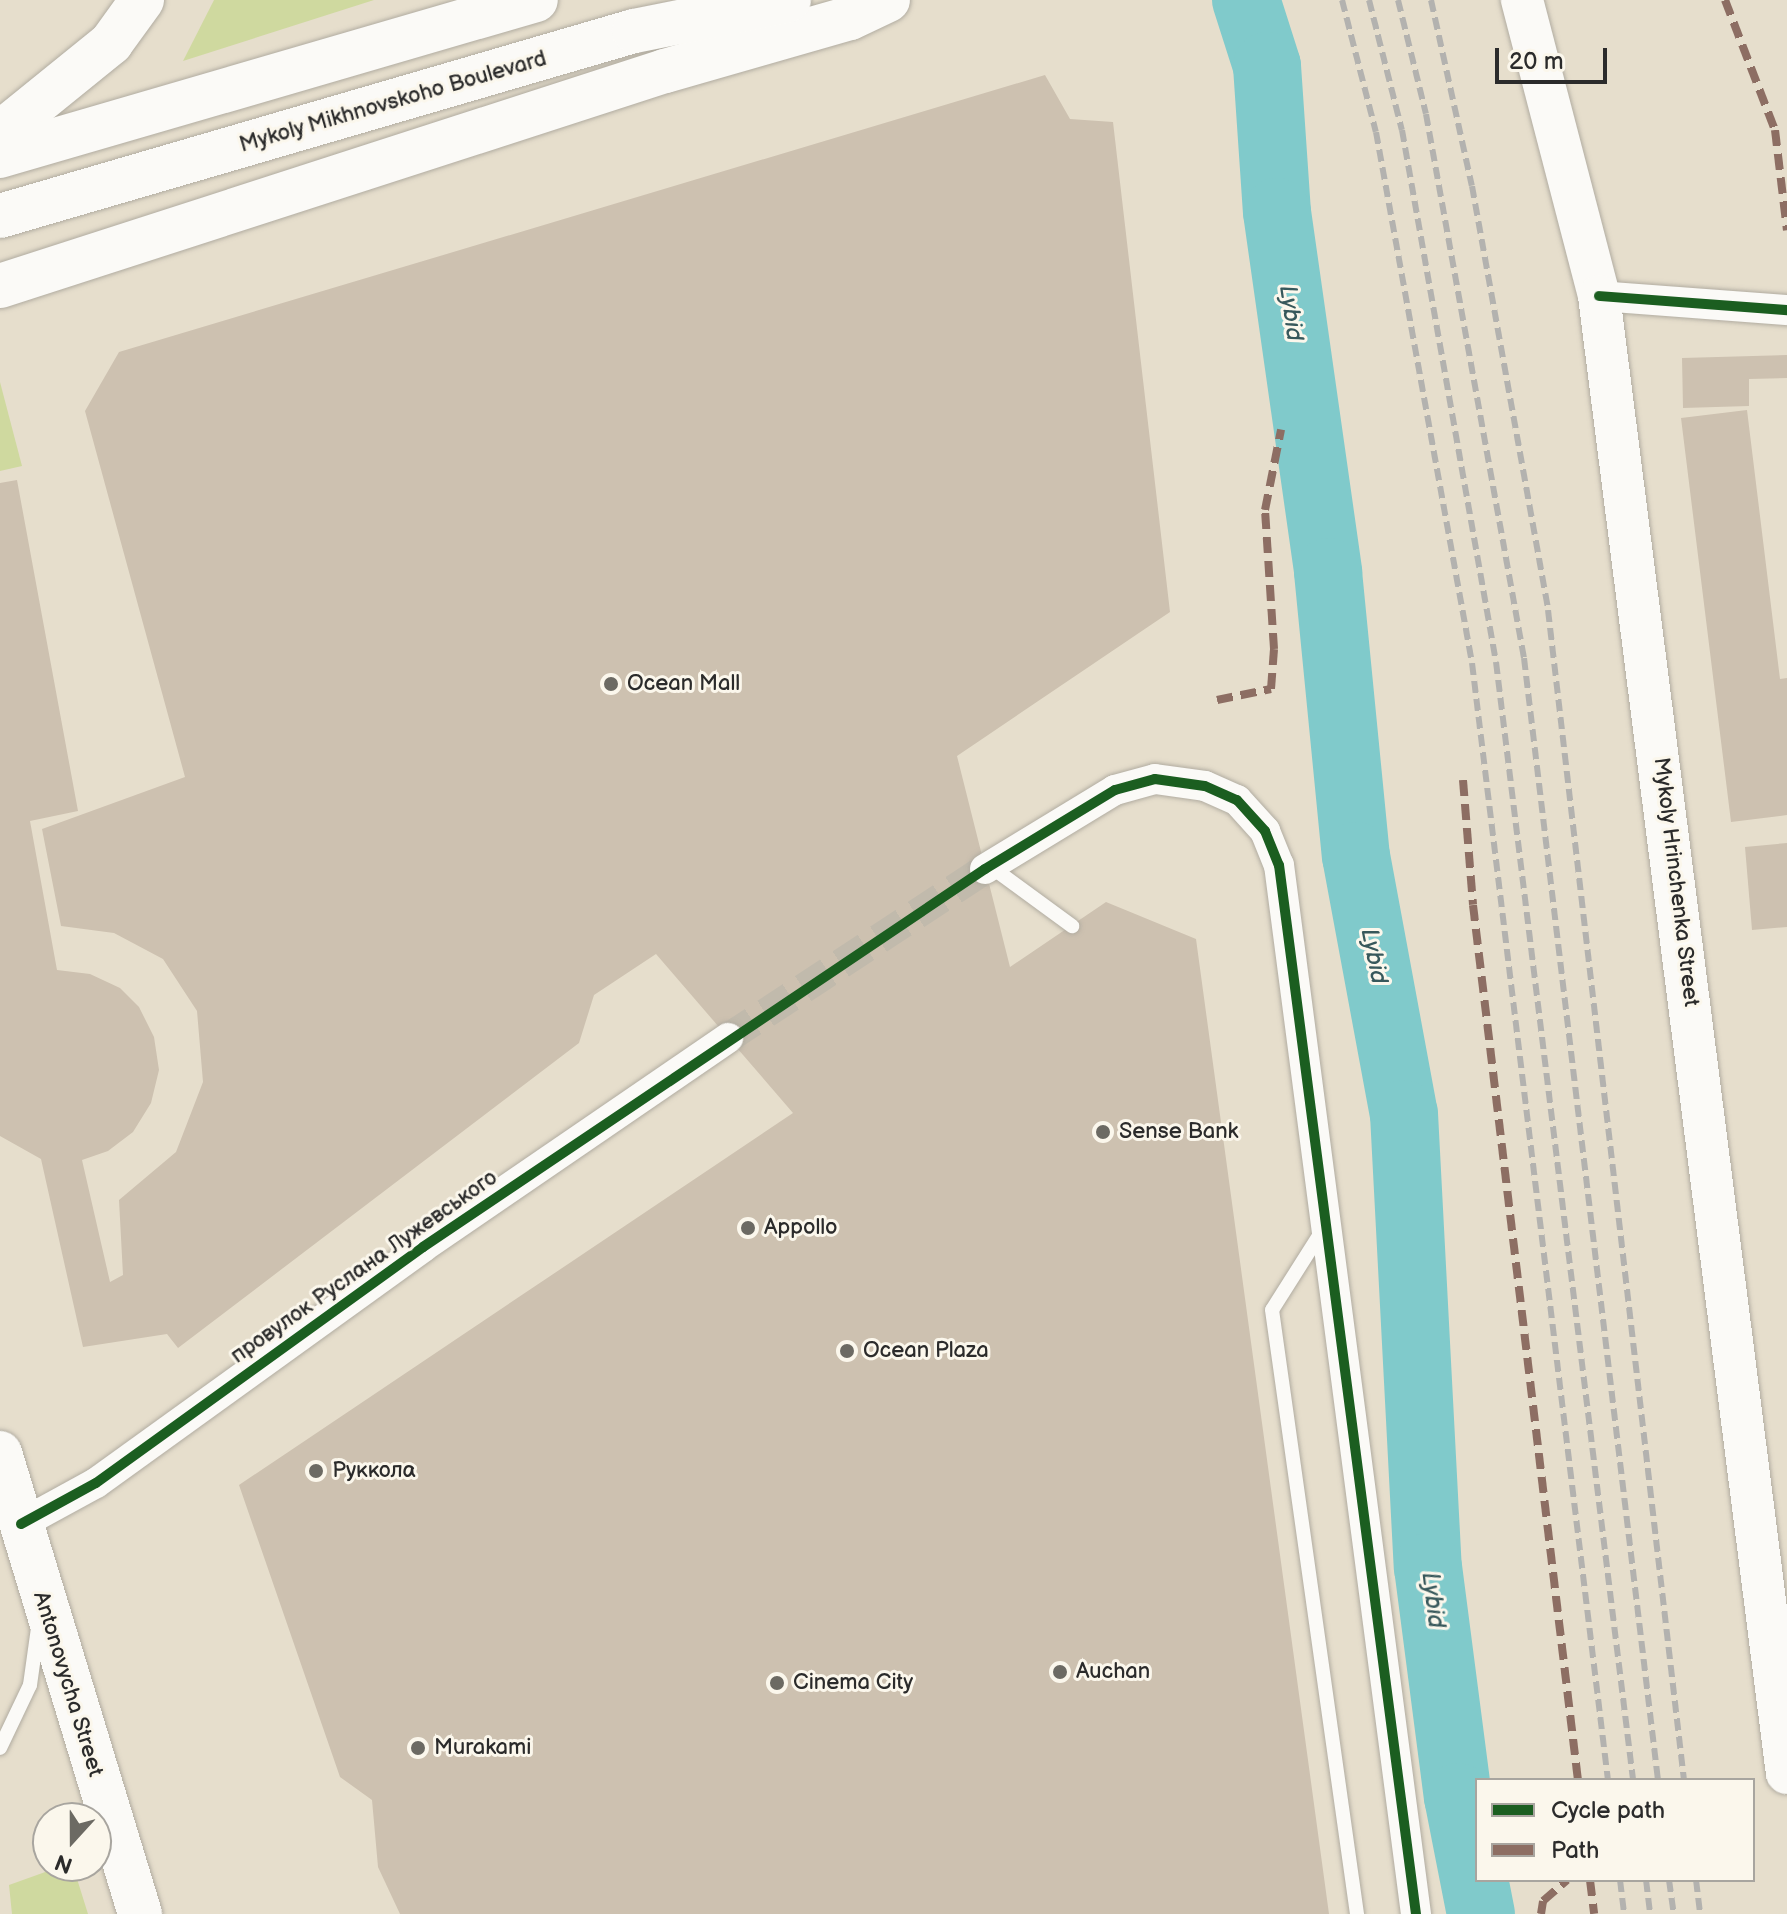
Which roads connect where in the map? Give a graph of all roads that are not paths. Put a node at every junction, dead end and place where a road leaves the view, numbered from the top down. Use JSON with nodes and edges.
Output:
{"nodes":[{"id":1,"x":142,"y":0,"type":"edge"},
{"id":2,"x":536,"y":0,"type":"edge"},
{"id":3,"x":789,"y":0,"type":"edge"},
{"id":4,"x":888,"y":0,"type":"edge"},
{"id":5,"x":1522,"y":0,"type":"edge"},
{"id":6,"x":0,"y":133,"type":"edge"},
{"id":7,"x":0,"y":156,"type":"edge"},
{"id":8,"x":0,"y":216,"type":"edge"},
{"id":9,"x":0,"y":286,"type":"edge"},
{"id":10,"x":1599,"y":296,"type":"junction"},
{"id":11,"x":1787,"y":310,"type":"edge"},
{"id":12,"x":987,"y":868,"type":"joint"},
{"id":13,"x":1072,"y":926,"type":"dead end"},
{"id":14,"x":728,"y":1038,"type":"tunnel mouth"},
{"id":15,"x":1325,"y":1226,"type":"junction"},
{"id":16,"x":0,"y":1453,"type":"edge"},
{"id":17,"x":21,"y":1524,"type":"junction"},
{"id":18,"x":42,"y":1600,"type":"junction"},
{"id":19,"x":0,"y":1748,"type":"edge"},
{"id":20,"x":1787,"y":1773,"type":"edge"},
{"id":21,"x":140,"y":1914,"type":"edge"},
{"id":22,"x":1357,"y":1914,"type":"edge"},
{"id":23,"x":1416,"y":1914,"type":"edge"}],
"edges":[{"from":1,"to":6,"type":"main road"},
{"from":2,"to":7,"type":"main road"},
{"from":3,"to":8,"type":"main road","name":"Mykoly Mikhnovskoho Boulevard"},
{"from":4,"to":9,"type":"main road"},
{"from":5,"to":10,"type":"main road","name":"Mykoly Hrinchenka Street"},
{"from":10,"to":11,"type":"street"},
{"from":10,"to":20,"type":"main road","name":"Mykoly Hrinchenka Street"},
{"from":12,"to":13,"type":"lane"},
{"from":12,"to":15,"type":"street"},
{"from":14,"to":17,"type":"street","name":"провулок Руслана Лужевського"},
{"from":15,"to":22,"type":"lane"},
{"from":15,"to":23,"type":"street"},
{"from":16,"to":17,"type":"main road","name":"Antonovycha Street"},
{"from":17,"to":18,"type":"main road","name":"Antonovycha Street"},
{"from":18,"to":19,"type":"lane"},
{"from":18,"to":21,"type":"main road","name":"Antonovycha Street"}]}
